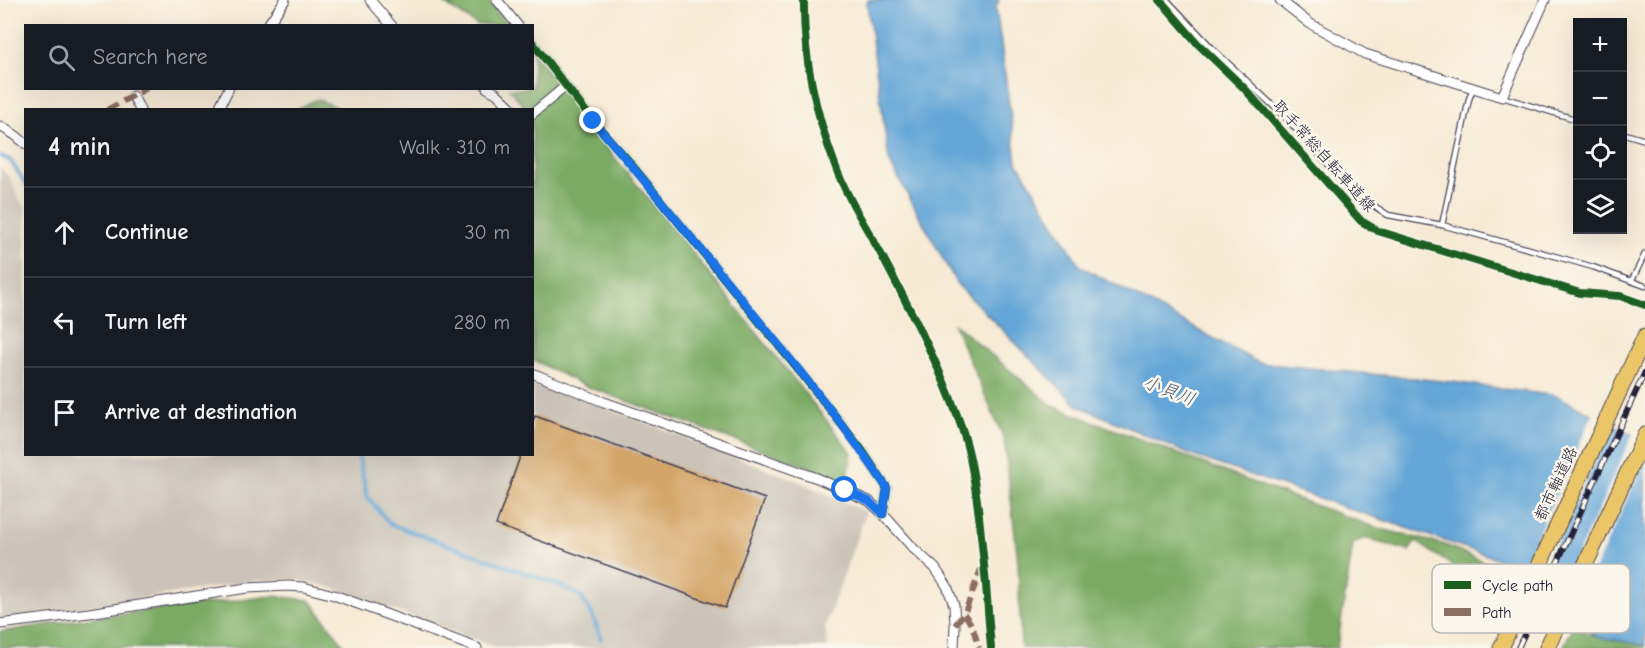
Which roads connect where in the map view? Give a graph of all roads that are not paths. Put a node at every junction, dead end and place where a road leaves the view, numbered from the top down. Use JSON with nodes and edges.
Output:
{"nodes":[{"id":1,"x":285,"y":0,"type":"edge"},
{"id":2,"x":370,"y":0,"type":"edge"},
{"id":3,"x":497,"y":0,"type":"edge"},
{"id":4,"x":1167,"y":0,"type":"edge"},
{"id":5,"x":1280,"y":0,"type":"edge"},
{"id":6,"x":1545,"y":0,"type":"edge"},
{"id":7,"x":268,"y":24,"type":"edge"},
{"id":8,"x":390,"y":24,"type":"edge"},
{"id":9,"x":517,"y":24,"type":"edge"},
{"id":10,"x":534,"y":45,"type":"edge"},
{"id":11,"x":566,"y":86,"type":"junction"},
{"id":12,"x":1473,"y":88,"type":"junction"},
{"id":13,"x":228,"y":90,"type":"edge"},
{"id":14,"x":491,"y":90,"type":"edge"},
{"id":15,"x":133,"y":96,"type":"dead end"},
{"id":16,"x":1502,"y":97,"type":"junction"},
{"id":17,"x":139,"y":108,"type":"edge"},
{"id":18,"x":219,"y":108,"type":"edge"},
{"id":19,"x":512,"y":108,"type":"edge"},
{"id":20,"x":534,"y":112,"type":"edge"},
{"id":21,"x":1573,"y":118,"type":"edge"},
{"id":22,"x":0,"y":126,"type":"edge"},
{"id":23,"x":1627,"y":134,"type":"edge"},
{"id":24,"x":1645,"y":140,"type":"edge"},
{"id":25,"x":24,"y":142,"type":"edge"},
{"id":26,"x":1442,"y":225,"type":"junction"},
{"id":27,"x":1645,"y":255,"type":"edge"},
{"id":28,"x":1632,"y":280,"type":"junction"},
{"id":29,"x":1645,"y":286,"type":"edge"},
{"id":30,"x":1645,"y":336,"type":"edge"},
{"id":31,"x":534,"y":374,"type":"edge"},
{"id":32,"x":1645,"y":435,"type":"edge"},
{"id":33,"x":883,"y":514,"type":"junction"},
{"id":34,"x":1540,"y":564,"type":"edge"},
{"id":35,"x":1586,"y":564,"type":"edge"},
{"id":36,"x":0,"y":624,"type":"edge"},
{"id":37,"x":1508,"y":633,"type":"edge"},
{"id":38,"x":1554,"y":633,"type":"edge"},
{"id":39,"x":477,"y":648,"type":"edge"},
{"id":40,"x":954,"y":648,"type":"edge"},
{"id":41,"x":1501,"y":648,"type":"edge"},
{"id":42,"x":1547,"y":648,"type":"edge"}],
"edges":[{"from":1,"to":7,"type":"street"},
{"from":2,"to":8,"type":"street"},
{"from":3,"to":9,"type":"street"},
{"from":4,"to":26,"type":"lane"},
{"from":5,"to":12,"type":"street"},
{"from":6,"to":16,"type":"street"},
{"from":10,"to":11,"type":"street"},
{"from":11,"to":20,"type":"street"},
{"from":11,"to":33,"type":"street"},
{"from":12,"to":16,"type":"street"},
{"from":12,"to":26,"type":"lane"},
{"from":13,"to":18,"type":"street"},
{"from":14,"to":19,"type":"street"},
{"from":15,"to":17,"type":"street"},
{"from":16,"to":21,"type":"lane"},
{"from":22,"to":25,"type":"street"},
{"from":23,"to":24,"type":"lane"},
{"from":26,"to":28,"type":"lane"},
{"from":27,"to":28,"type":"lane"},
{"from":28,"to":29,"type":"lane"},
{"from":30,"to":34,"type":"main road","name":"都市軸道路"},
{"from":31,"to":33,"type":"street"},
{"from":32,"to":35,"type":"main road"},
{"from":33,"to":40,"type":"street"},
{"from":36,"to":39,"type":"street"},
{"from":37,"to":41,"type":"main road","name":"都市軸道路"},
{"from":38,"to":42,"type":"main road"}]}
